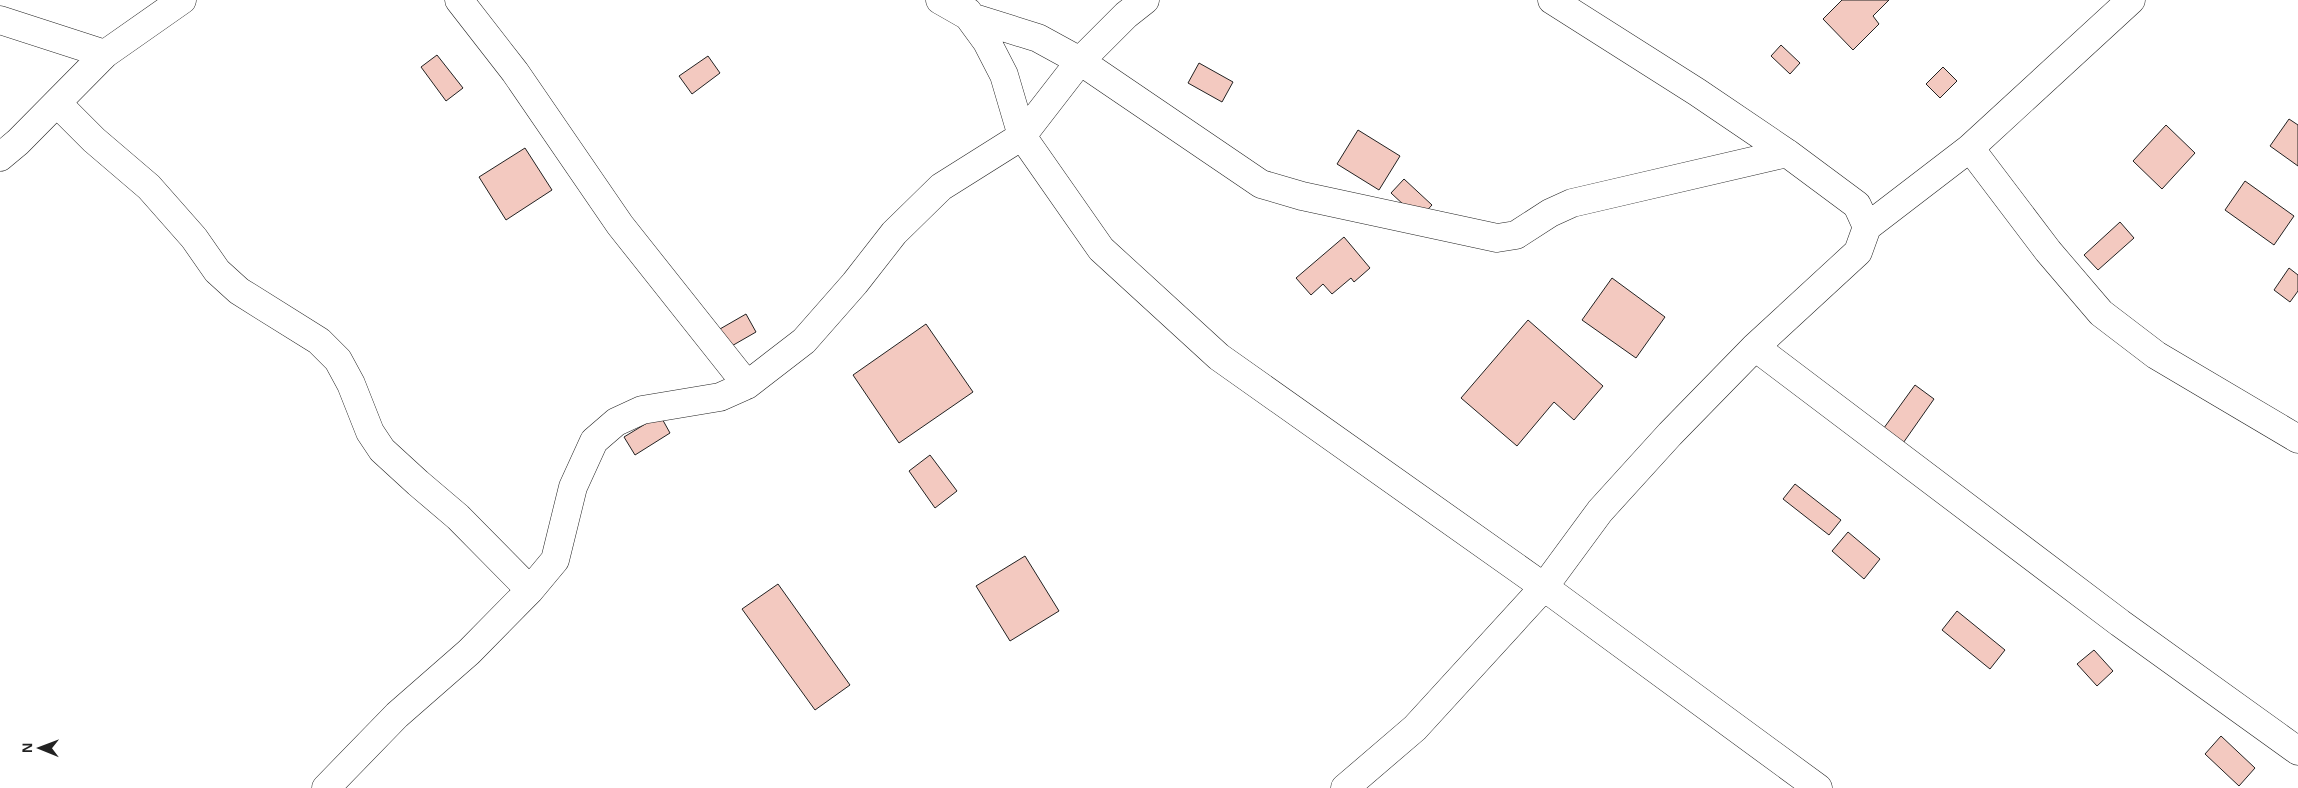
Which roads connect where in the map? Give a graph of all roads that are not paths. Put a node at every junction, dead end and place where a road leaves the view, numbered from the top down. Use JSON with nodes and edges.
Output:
{"nodes":[{"id":1,"x":182,"y":0,"type":"edge"},
{"id":2,"x":459,"y":0,"type":"edge"},
{"id":3,"x":940,"y":0,"type":"edge"},
{"id":4,"x":1145,"y":0,"type":"edge"},
{"id":5,"x":1552,"y":0,"type":"edge"},
{"id":6,"x":2131,"y":0,"type":"edge"},
{"id":7,"x":967,"y":8,"type":"edge"},
{"id":8,"x":0,"y":20,"type":"edge"},
{"id":9,"x":105,"y":54,"type":"junction"},
{"id":10,"x":1080,"y":61,"type":"junction"},
{"id":11,"x":57,"y":103,"type":"junction"},
{"id":12,"x":1022,"y":136,"type":"junction"},
{"id":13,"x":1970,"y":148,"type":"junction"},
{"id":14,"x":1787,"y":152,"type":"junction"},
{"id":15,"x":0,"y":157,"type":"edge"},
{"id":16,"x":1867,"y":227,"type":"junction"},
{"id":17,"x":1755,"y":347,"type":"junction"},
{"id":18,"x":747,"y":385,"type":"junction"},
{"id":19,"x":2298,"y":439,"type":"edge"},
{"id":20,"x":1544,"y":586,"type":"junction"},
{"id":21,"x":530,"y":590,"type":"junction"},
{"id":22,"x":2298,"y":751,"type":"edge"},
{"id":23,"x":326,"y":788,"type":"edge"},
{"id":24,"x":1345,"y":788,"type":"edge"},
{"id":25,"x":1818,"y":788,"type":"edge"}],
"edges":[{"from":1,"to":9,"type":"street"},
{"from":2,"to":18,"type":"street"},
{"from":3,"to":7,"type":"street"},
{"from":4,"to":10,"type":"street"},
{"from":5,"to":14,"type":"street"},
{"from":6,"to":13,"type":"street"},
{"from":7,"to":10,"type":"street"},
{"from":7,"to":12,"type":"street"},
{"from":8,"to":9,"type":"street"},
{"from":9,"to":11,"type":"street"},
{"from":10,"to":12,"type":"street"},
{"from":10,"to":14,"type":"street"},
{"from":11,"to":15,"type":"street"},
{"from":11,"to":21,"type":"street"},
{"from":12,"to":18,"type":"street"},
{"from":12,"to":20,"type":"street"},
{"from":13,"to":16,"type":"street"},
{"from":13,"to":19,"type":"street"},
{"from":14,"to":16,"type":"street"},
{"from":16,"to":17,"type":"street"},
{"from":17,"to":20,"type":"street"},
{"from":17,"to":22,"type":"street"},
{"from":18,"to":21,"type":"street"},
{"from":20,"to":24,"type":"street"},
{"from":20,"to":25,"type":"street"},
{"from":21,"to":23,"type":"street"}]}
